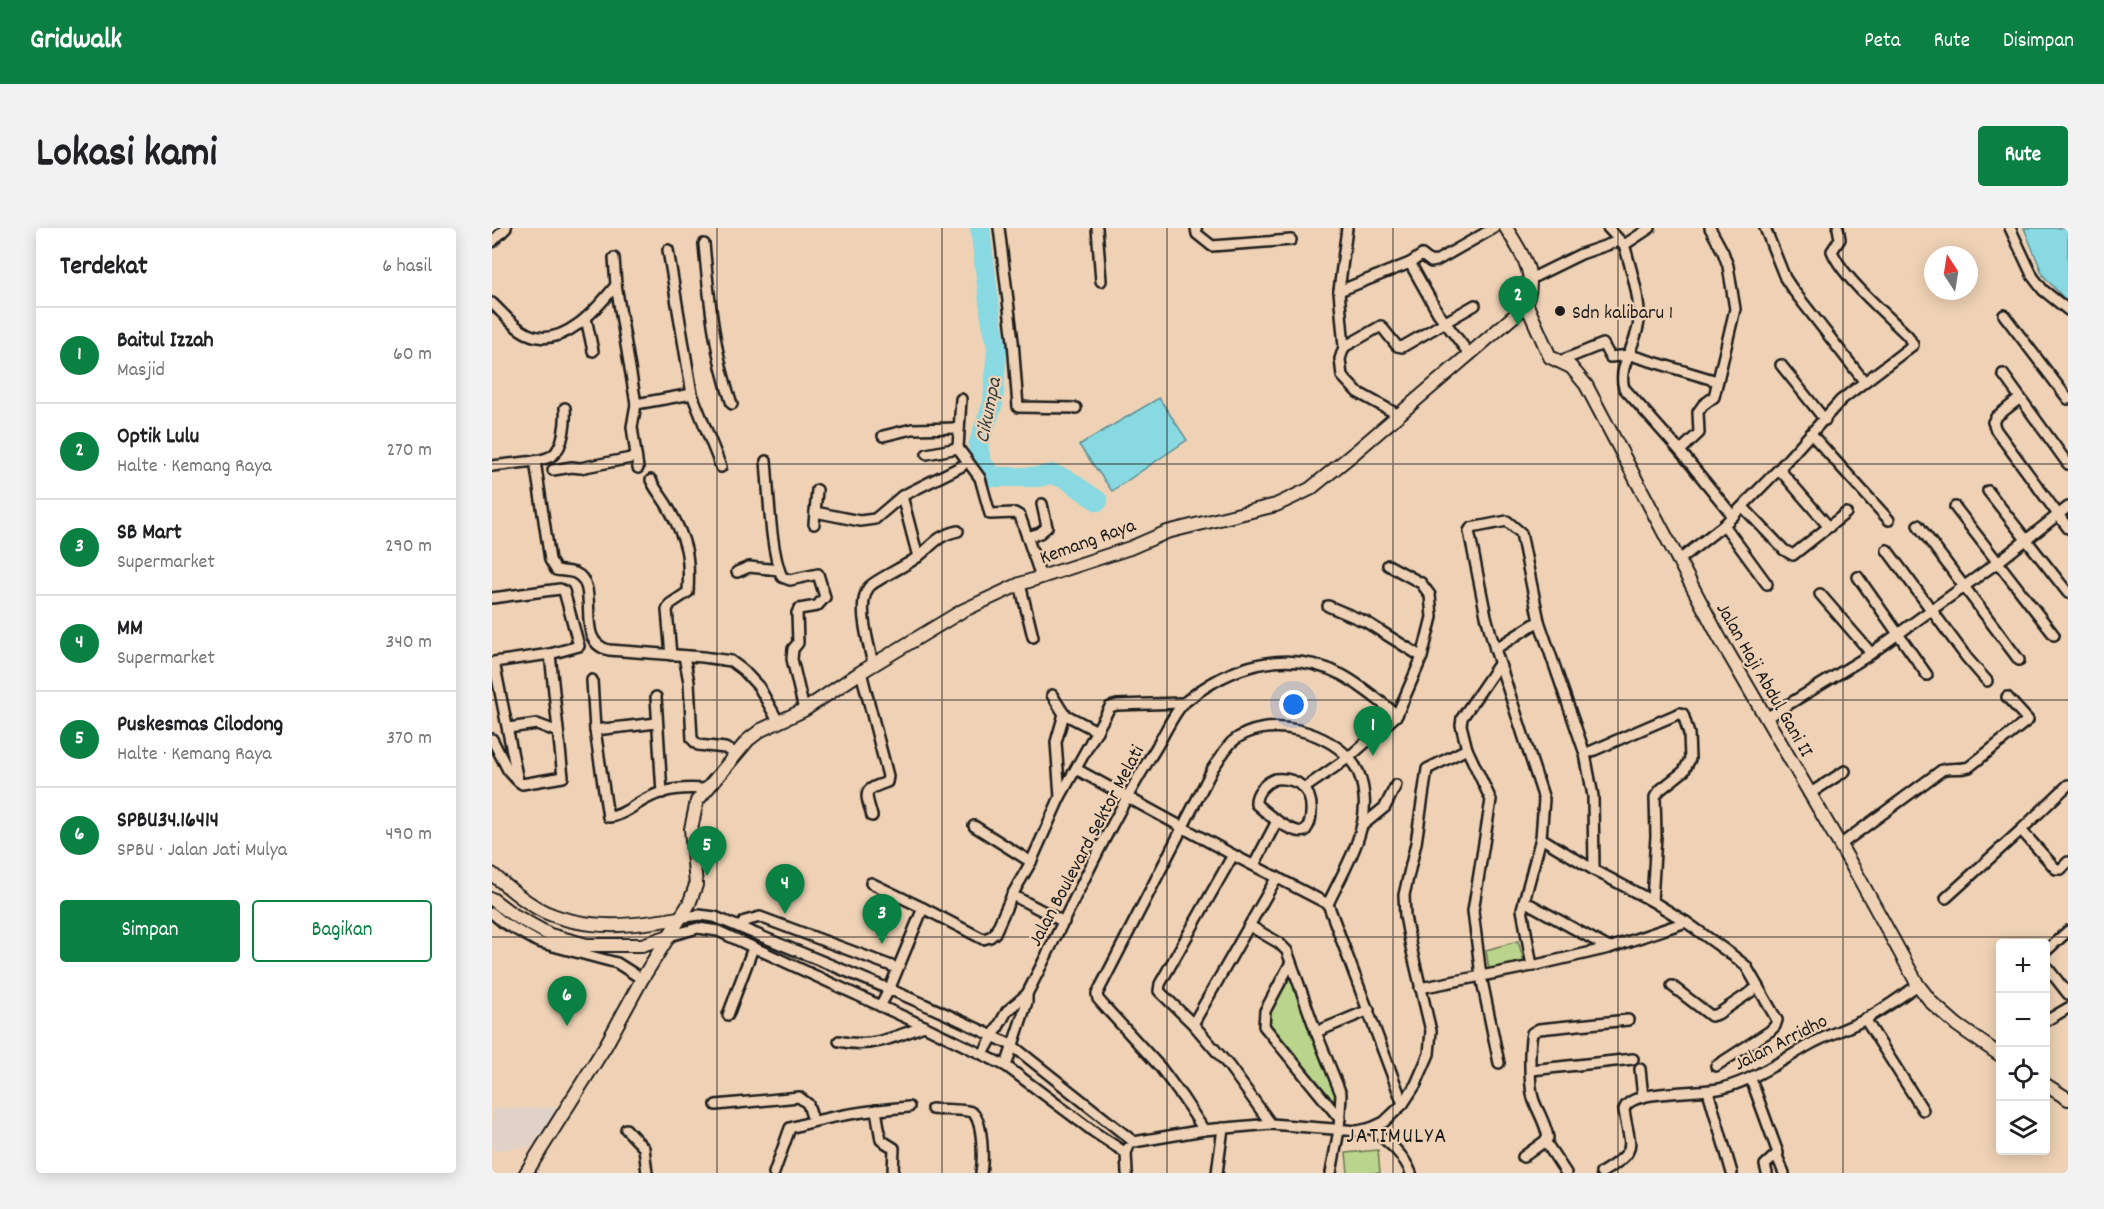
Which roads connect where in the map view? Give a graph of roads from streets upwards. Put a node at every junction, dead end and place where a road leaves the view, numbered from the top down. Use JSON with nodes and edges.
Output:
{"nodes":[{"id":1,"x":506,"y":228,"type":"edge"},
{"id":2,"x":999,"y":228,"type":"edge"},
{"id":3,"x":1097,"y":228,"type":"edge"},
{"id":4,"x":1196,"y":228,"type":"edge"},
{"id":5,"x":1347,"y":228,"type":"edge"},
{"id":6,"x":1494,"y":228,"type":"edge"},
{"id":7,"x":1506,"y":228,"type":"edge"},
{"id":8,"x":1608,"y":228,"type":"edge"},
{"id":9,"x":1650,"y":228,"type":"edge"},
{"id":10,"x":1765,"y":228,"type":"edge"},
{"id":11,"x":1838,"y":228,"type":"edge"},
{"id":12,"x":2010,"y":228,"type":"edge"},
{"id":13,"x":1714,"y":229,"type":"edge"},
{"id":14,"x":1292,"y":240,"type":"dead end"},
{"id":15,"x":492,"y":242,"type":"edge"},
{"id":16,"x":1621,"y":243,"type":"junction"},
{"id":17,"x":704,"y":244,"type":"dead end"},
{"id":18,"x":668,"y":250,"type":"dead end"},
{"id":19,"x":614,"y":258,"type":"dead end"},
{"id":20,"x":1410,"y":263,"type":"junction"},
{"id":21,"x":1530,"y":279,"type":"junction"},
{"id":22,"x":1101,"y":281,"type":"dead end"},
{"id":23,"x":616,"y":285,"type":"junction"},
{"id":24,"x":1339,"y":291,"type":"junction"},
{"id":25,"x":492,"y":303,"type":"edge"},
{"id":26,"x":1526,"y":303,"type":"junction"},
{"id":27,"x":1475,"y":305,"type":"dead end"},
{"id":28,"x":2068,"y":310,"type":"edge"},
{"id":29,"x":2004,"y":315,"type":"dead end"},
{"id":30,"x":586,"y":318,"type":"junction"},
{"id":31,"x":1445,"y":323,"type":"junction"},
{"id":32,"x":1344,"y":347,"type":"junction"},
{"id":33,"x":593,"y":351,"type":"dead end"},
{"id":34,"x":1470,"y":355,"type":"junction"},
{"id":35,"x":1630,"y":355,"type":"junction"},
{"id":36,"x":1558,"y":362,"type":"junction"},
{"id":37,"x":1781,"y":365,"type":"dead end"},
{"id":38,"x":2003,"y":374,"type":"dead end"},
{"id":39,"x":1717,"y":381,"type":"junction"},
{"id":40,"x":1864,"y":381,"type":"junction"},
{"id":41,"x":692,"y":394,"type":"junction"},
{"id":42,"x":961,"y":399,"type":"dead end"},
{"id":43,"x":2019,"y":399,"type":"junction"},
{"id":44,"x":2068,"y":399,"type":"edge"},
{"id":45,"x":636,"y":404,"type":"junction"},
{"id":46,"x":732,"y":404,"type":"dead end"},
{"id":47,"x":565,"y":408,"type":"dead end"},
{"id":48,"x":1076,"y":408,"type":"dead end"},
{"id":49,"x":1397,"y":414,"type":"junction"},
{"id":50,"x":1825,"y":420,"type":"junction"},
{"id":51,"x":959,"y":428,"type":"junction"},
{"id":52,"x":1812,"y":435,"type":"junction"},
{"id":53,"x":883,"y":436,"type":"dead end"},
{"id":54,"x":958,"y":448,"type":"junction"},
{"id":55,"x":1680,"y":451,"type":"junction"},
{"id":56,"x":927,"y":454,"type":"dead end"},
{"id":57,"x":636,"y":457,"type":"junction"},
{"id":58,"x":535,"y":461,"type":"junction"},
{"id":59,"x":766,"y":462,"type":"dead end"},
{"id":60,"x":2068,"y":464,"type":"edge"},
{"id":61,"x":492,"y":466,"type":"edge"},
{"id":62,"x":962,"y":466,"type":"dead end"},
{"id":63,"x":721,"y":467,"type":"dead end"},
{"id":64,"x":638,"y":468,"type":"dead end"},
{"id":65,"x":553,"y":470,"type":"dead end"},
{"id":66,"x":1779,"y":470,"type":"junction"},
{"id":67,"x":651,"y":480,"type":"dead end"},
{"id":68,"x":817,"y":490,"type":"dead end"},
{"id":69,"x":1988,"y":491,"type":"dead end"},
{"id":70,"x":902,"y":496,"type":"junction"},
{"id":71,"x":1042,"y":504,"type":"dead end"},
{"id":72,"x":1743,"y":507,"type":"junction"},
{"id":73,"x":1955,"y":507,"type":"dead end"},
{"id":74,"x":2068,"y":507,"type":"edge"},
{"id":75,"x":815,"y":512,"type":"junction"},
{"id":76,"x":1846,"y":513,"type":"dead end"},
{"id":77,"x":2059,"y":515,"type":"junction"},
{"id":78,"x":1733,"y":516,"type":"junction"},
{"id":79,"x":1889,"y":520,"type":"dead end"},
{"id":80,"x":814,"y":524,"type":"dead end"},
{"id":81,"x":1724,"y":525,"type":"junction"},
{"id":82,"x":1918,"y":525,"type":"dead end"},
{"id":83,"x":1829,"y":527,"type":"junction"},
{"id":84,"x":2068,"y":528,"type":"edge"},
{"id":85,"x":958,"y":531,"type":"dead end"},
{"id":86,"x":1027,"y":537,"type":"junction"},
{"id":87,"x":2027,"y":540,"type":"junction"},
{"id":88,"x":1887,"y":550,"type":"dead end"},
{"id":89,"x":918,"y":557,"type":"junction"},
{"id":90,"x":1678,"y":561,"type":"junction"},
{"id":91,"x":1998,"y":562,"type":"junction"},
{"id":92,"x":1388,"y":565,"type":"dead end"},
{"id":93,"x":779,"y":570,"type":"junction"},
{"id":94,"x":737,"y":572,"type":"dead end"},
{"id":95,"x":1041,"y":577,"type":"junction"},
{"id":96,"x":1858,"y":577,"type":"dead end"},
{"id":97,"x":1020,"y":584,"type":"junction"},
{"id":98,"x":1767,"y":584,"type":"dead end"},
{"id":99,"x":1964,"y":586,"type":"junction"},
{"id":100,"x":2068,"y":593,"type":"edge"},
{"id":101,"x":1820,"y":594,"type":"dead end"},
{"id":102,"x":492,"y":598,"type":"edge"},
{"id":103,"x":1328,"y":606,"type":"dead end"},
{"id":104,"x":1932,"y":610,"type":"junction"},
{"id":105,"x":1539,"y":621,"type":"junction"},
{"id":106,"x":1898,"y":635,"type":"junction"},
{"id":107,"x":2054,"y":635,"type":"dead end"},
{"id":108,"x":1032,"y":637,"type":"dead end"},
{"id":109,"x":1495,"y":649,"type":"junction"},
{"id":110,"x":550,"y":654,"type":"junction"},
{"id":111,"x":671,"y":655,"type":"junction"},
{"id":112,"x":684,"y":656,"type":"junction"},
{"id":113,"x":1422,"y":657,"type":"junction"},
{"id":114,"x":1865,"y":658,"type":"junction"},
{"id":115,"x":2019,"y":660,"type":"dead end"},
{"id":116,"x":493,"y":662,"type":"edge"},
{"id":117,"x":873,"y":664,"type":"junction"},
{"id":118,"x":1499,"y":664,"type":"junction"},
{"id":119,"x":861,"y":672,"type":"junction"},
{"id":120,"x":1927,"y":675,"type":"dead end"},
{"id":121,"x":592,"y":680,"type":"dead end"},
{"id":122,"x":1987,"y":681,"type":"dead end"},
{"id":123,"x":1052,"y":695,"type":"dead end"},
{"id":124,"x":656,"y":697,"type":"dead end"},
{"id":125,"x":2007,"y":697,"type":"dead end"},
{"id":126,"x":1183,"y":703,"type":"junction"},
{"id":127,"x":804,"y":710,"type":"junction"},
{"id":128,"x":1064,"y":714,"type":"junction"},
{"id":129,"x":1397,"y":715,"type":"junction"},
{"id":130,"x":1766,"y":718,"type":"junction"},
{"id":131,"x":778,"y":721,"type":"junction"},
{"id":132,"x":657,"y":723,"type":"junction"},
{"id":133,"x":508,"y":728,"type":"junction"},
{"id":134,"x":595,"y":730,"type":"junction"},
{"id":135,"x":1097,"y":731,"type":"junction"},
{"id":136,"x":558,"y":732,"type":"junction"},
{"id":137,"x":492,"y":739,"type":"edge"},
{"id":138,"x":1467,"y":749,"type":"junction"},
{"id":139,"x":735,"y":753,"type":"junction"},
{"id":140,"x":1585,"y":754,"type":"junction"},
{"id":141,"x":1348,"y":758,"type":"junction"},
{"id":142,"x":1076,"y":769,"type":"junction"},
{"id":143,"x":1845,"y":771,"type":"dead end"},
{"id":144,"x":518,"y":781,"type":"junction"},
{"id":145,"x":1395,"y":785,"type":"dead end"},
{"id":146,"x":2068,"y":785,"type":"edge"},
{"id":147,"x":1306,"y":787,"type":"junction"},
{"id":148,"x":706,"y":789,"type":"junction"},
{"id":149,"x":662,"y":793,"type":"junction"},
{"id":150,"x":1809,"y":794,"type":"junction"},
{"id":151,"x":1127,"y":795,"type":"junction"},
{"id":152,"x":1060,"y":797,"type":"junction"},
{"id":153,"x":872,"y":816,"type":"dead end"},
{"id":154,"x":1277,"y":821,"type":"junction"},
{"id":155,"x":1363,"y":825,"type":"junction"},
{"id":156,"x":974,"y":826,"type":"dead end"},
{"id":157,"x":1184,"y":827,"type":"junction"},
{"id":158,"x":2021,"y":830,"type":"junction"},
{"id":159,"x":1541,"y":838,"type":"junction"},
{"id":160,"x":1840,"y":845,"type":"junction"},
{"id":161,"x":1233,"y":855,"type":"junction"},
{"id":162,"x":1031,"y":862,"type":"junction"},
{"id":163,"x":2068,"y":862,"type":"edge"},
{"id":164,"x":1254,"y":865,"type":"junction"},
{"id":165,"x":1594,"y":870,"type":"junction"},
{"id":166,"x":492,"y":874,"type":"edge"},
{"id":167,"x":1277,"y":877,"type":"junction"},
{"id":168,"x":871,"y":883,"type":"dead end"},
{"id":169,"x":1012,"y":895,"type":"junction"},
{"id":170,"x":1946,"y":898,"type":"dead end"},
{"id":171,"x":492,"y":899,"type":"edge"},
{"id":172,"x":1524,"y":901,"type":"junction"},
{"id":173,"x":1652,"y":901,"type":"junction"},
{"id":174,"x":1328,"y":904,"type":"junction"},
{"id":175,"x":923,"y":908,"type":"junction"},
{"id":176,"x":492,"y":914,"type":"edge"},
{"id":177,"x":678,"y":918,"type":"junction"},
{"id":178,"x":1064,"y":922,"type":"junction"},
{"id":179,"x":1686,"y":922,"type":"junction"},
{"id":180,"x":1250,"y":926,"type":"junction"},
{"id":181,"x":740,"y":927,"type":"junction"},
{"id":182,"x":2068,"y":931,"type":"edge"},
{"id":183,"x":669,"y":936,"type":"junction"},
{"id":184,"x":622,"y":945,"type":"junction"},
{"id":185,"x":642,"y":945,"type":"junction"},
{"id":186,"x":2050,"y":947,"type":"edge"},
{"id":187,"x":753,"y":948,"type":"junction"},
{"id":188,"x":1609,"y":948,"type":"junction"},
{"id":189,"x":652,"y":962,"type":"junction"},
{"id":190,"x":617,"y":963,"type":"junction"},
{"id":191,"x":1290,"y":964,"type":"junction"},
{"id":192,"x":1532,"y":966,"type":"junction"},
{"id":193,"x":897,"y":968,"type":"junction"},
{"id":194,"x":2050,"y":971,"type":"edge"},
{"id":195,"x":1481,"y":976,"type":"junction"},
{"id":196,"x":642,"y":979,"type":"junction"},
{"id":197,"x":1918,"y":985,"type":"junction"},
{"id":198,"x":1672,"y":986,"type":"dead end"},
{"id":199,"x":1758,"y":987,"type":"junction"},
{"id":200,"x":1420,"y":988,"type":"junction"},
{"id":201,"x":889,"y":990,"type":"junction"},
{"id":202,"x":1027,"y":994,"type":"junction"},
{"id":203,"x":2068,"y":994,"type":"edge"},
{"id":204,"x":880,"y":1006,"type":"junction"},
{"id":205,"x":2068,"y":1008,"type":"edge"},
{"id":206,"x":1369,"y":1010,"type":"junction"},
{"id":207,"x":728,"y":1015,"type":"dead end"},
{"id":208,"x":1865,"y":1019,"type":"junction"},
{"id":209,"x":2050,"y":1019,"type":"edge"},
{"id":210,"x":1628,"y":1020,"type":"dead end"},
{"id":211,"x":1193,"y":1024,"type":"junction"},
{"id":212,"x":924,"y":1026,"type":"junction"},
{"id":213,"x":1316,"y":1032,"type":"junction"},
{"id":214,"x":992,"y":1036,"type":"junction"},
{"id":215,"x":839,"y":1041,"type":"dead end"},
{"id":216,"x":1013,"y":1046,"type":"junction"},
{"id":217,"x":1996,"y":1051,"type":"edge"},
{"id":218,"x":984,"y":1054,"type":"junction"},
{"id":219,"x":1633,"y":1059,"type":"dead end"},
{"id":220,"x":1499,"y":1063,"type":"dead end"},
{"id":221,"x":1006,"y":1066,"type":"junction"},
{"id":222,"x":1716,"y":1066,"type":"dead end"},
{"id":223,"x":1640,"y":1069,"type":"dead end"},
{"id":224,"x":1531,"y":1070,"type":"junction"},
{"id":225,"x":1750,"y":1079,"type":"junction"},
{"id":226,"x":2050,"y":1088,"type":"edge"},
{"id":227,"x":1708,"y":1091,"type":"junction"},
{"id":228,"x":1643,"y":1096,"type":"junction"},
{"id":229,"x":2068,"y":1099,"type":"edge"},
{"id":230,"x":1403,"y":1104,"type":"junction"},
{"id":231,"x":716,"y":1105,"type":"dead end"},
{"id":232,"x":909,"y":1107,"type":"dead end"},
{"id":233,"x":932,"y":1109,"type":"dead end"},
{"id":234,"x":876,"y":1110,"type":"junction"},
{"id":235,"x":1923,"y":1110,"type":"dead end"},
{"id":236,"x":1340,"y":1119,"type":"junction"},
{"id":237,"x":813,"y":1121,"type":"junction"},
{"id":238,"x":1271,"y":1124,"type":"junction"},
{"id":239,"x":1222,"y":1128,"type":"junction"},
{"id":240,"x":1371,"y":1128,"type":"junction"},
{"id":241,"x":626,"y":1129,"type":"dead end"},
{"id":242,"x":1204,"y":1130,"type":"junction"},
{"id":243,"x":1339,"y":1130,"type":"junction"},
{"id":244,"x":1546,"y":1140,"type":"junction"},
{"id":245,"x":1134,"y":1142,"type":"junction"},
{"id":246,"x":1126,"y":1152,"type":"junction"},
{"id":247,"x":1777,"y":1156,"type":"junction"},
{"id":248,"x":1523,"y":1157,"type":"dead end"},
{"id":249,"x":526,"y":1173,"type":"edge"},
{"id":250,"x":647,"y":1173,"type":"edge"},
{"id":251,"x":774,"y":1173,"type":"edge"},
{"id":252,"x":893,"y":1173,"type":"edge"},
{"id":253,"x":981,"y":1173,"type":"edge"},
{"id":254,"x":1127,"y":1173,"type":"edge"},
{"id":255,"x":1217,"y":1173,"type":"edge"},
{"id":256,"x":1331,"y":1173,"type":"edge"},
{"id":257,"x":1411,"y":1173,"type":"edge"},
{"id":258,"x":1566,"y":1173,"type":"edge"},
{"id":259,"x":1601,"y":1173,"type":"edge"},
{"id":260,"x":1732,"y":1173,"type":"edge"},
{"id":261,"x":1767,"y":1173,"type":"edge"},
{"id":262,"x":1784,"y":1173,"type":"edge"}],
"edges":[{"from":1,"to":15,"type":"street"},
{"from":2,"to":48,"type":"street"},
{"from":3,"to":22,"type":"street"},
{"from":4,"to":14,"type":"street"},
{"from":5,"to":24,"type":"street"},
{"from":6,"to":20,"type":"street"},
{"from":7,"to":21,"type":"street"},
{"from":8,"to":16,"type":"street"},
{"from":9,"to":16,"type":"street"},
{"from":10,"to":40,"type":"street"},
{"from":11,"to":40,"type":"street"},
{"from":12,"to":28,"type":"street"},
{"from":13,"to":39,"type":"street"},
{"from":16,"to":21,"type":"street"},
{"from":16,"to":35,"type":"street"},
{"from":17,"to":46,"type":"street"},
{"from":18,"to":41,"type":"street"},
{"from":19,"to":23,"type":"street"},
{"from":20,"to":24,"type":"street"},
{"from":20,"to":31,"type":"street"},
{"from":21,"to":26,"type":"street"},
{"from":23,"to":30,"type":"street"},
{"from":23,"to":45,"type":"street"},
{"from":24,"to":32,"type":"street"},
{"from":25,"to":30,"type":"street"},
{"from":26,"to":34,"type":"street","name":"Kemang Raya"},
{"from":26,"to":36,"type":"street","name":"Jalan Haji Abdul Gani II"},
{"from":27,"to":31,"type":"street"},
{"from":29,"to":44,"type":"street"},
{"from":30,"to":33,"type":"street"},
{"from":31,"to":32,"type":"street"},
{"from":31,"to":34,"type":"street"},
{"from":32,"to":49,"type":"street"},
{"from":34,"to":49,"type":"street","name":"Kemang Raya"},
{"from":35,"to":36,"type":"street"},
{"from":35,"to":39,"type":"street"},
{"from":35,"to":55,"type":"street"},
{"from":36,"to":90,"type":"street","name":"Jalan Haji Abdul Gani II"},
{"from":37,"to":50,"type":"street"},
{"from":38,"to":43,"type":"street"},
{"from":39,"to":55,"type":"street"},
{"from":40,"to":50,"type":"street"},
{"from":41,"to":45,"type":"street"},
{"from":41,"to":63,"type":"street"},
{"from":42,"to":51,"type":"street"},
{"from":43,"to":60,"type":"street"},
{"from":43,"to":77,"type":"street"},
{"from":45,"to":57,"type":"street"},
{"from":47,"to":58,"type":"street"},
{"from":49,"to":95,"type":"street","name":"Kemang Raya"},
{"from":50,"to":52,"type":"street"},
{"from":51,"to":53,"type":"street"},
{"from":51,"to":54,"type":"street"},
{"from":52,"to":66,"type":"street"},
{"from":52,"to":79,"type":"street"},
{"from":54,"to":56,"type":"street"},
{"from":54,"to":86,"type":"street"},
{"from":55,"to":78,"type":"street"},
{"from":57,"to":64,"type":"street"},
{"from":57,"to":65,"type":"street"},
{"from":58,"to":61,"type":"street"},
{"from":58,"to":111,"type":"street"},
{"from":59,"to":93,"type":"street"},
{"from":62,"to":70,"type":"street"},
{"from":66,"to":72,"type":"street"},
{"from":66,"to":83,"type":"street"},
{"from":67,"to":111,"type":"street"},
{"from":68,"to":75,"type":"street"},
{"from":69,"to":87,"type":"street"},
{"from":70,"to":75,"type":"street"},
{"from":70,"to":89,"type":"street"},
{"from":71,"to":86,"type":"street"},
{"from":72,"to":78,"type":"street"},
{"from":72,"to":83,"type":"street"},
{"from":73,"to":91,"type":"street"},
{"from":74,"to":77,"type":"street"},
{"from":75,"to":80,"type":"street"},
{"from":76,"to":83,"type":"street"},
{"from":77,"to":84,"type":"street"},
{"from":77,"to":87,"type":"street"},
{"from":78,"to":81,"type":"street"},
{"from":81,"to":90,"type":"street"},
{"from":81,"to":98,"type":"street"},
{"from":82,"to":99,"type":"street"},
{"from":85,"to":89,"type":"street"},
{"from":86,"to":95,"type":"street"},
{"from":87,"to":91,"type":"street"},
{"from":87,"to":100,"type":"street"},
{"from":88,"to":104,"type":"street"},
{"from":89,"to":117,"type":"street"},
{"from":90,"to":130,"type":"street","name":"Jalan Haji Abdul Gani II"},
{"from":91,"to":99,"type":"street"},
{"from":91,"to":107,"type":"street"},
{"from":92,"to":113,"type":"street"},
{"from":93,"to":94,"type":"street"},
{"from":93,"to":127,"type":"street"},
{"from":95,"to":97,"type":"street","name":"Kemang Raya"},
{"from":96,"to":106,"type":"street"},
{"from":97,"to":108,"type":"street"},
{"from":97,"to":117,"type":"street","name":"Kemang Raya"},
{"from":99,"to":104,"type":"street"},
{"from":99,"to":115,"type":"street"},
{"from":101,"to":114,"type":"street"},
{"from":102,"to":110,"type":"street"},
{"from":103,"to":113,"type":"street"},
{"from":104,"to":106,"type":"street"},
{"from":104,"to":122,"type":"street"},
{"from":105,"to":109,"type":"street"},
{"from":105,"to":109,"type":"street"},
{"from":105,"to":140,"type":"street"},
{"from":106,"to":114,"type":"street"},
{"from":106,"to":120,"type":"street"},
{"from":109,"to":118,"type":"street"},
{"from":110,"to":116,"type":"street"},
{"from":110,"to":136,"type":"street"},
{"from":111,"to":112,"type":"street"},
{"from":112,"to":131,"type":"street"},
{"from":112,"to":139,"type":"street"},
{"from":113,"to":129,"type":"street"},
{"from":114,"to":130,"type":"street"},
{"from":116,"to":133,"type":"street"},
{"from":117,"to":119,"type":"street","name":"Kemang Raya"},
{"from":118,"to":138,"type":"street"},
{"from":118,"to":159,"type":"street"},
{"from":119,"to":127,"type":"street","name":"Kemang Raya"},
{"from":119,"to":153,"type":"street"},
{"from":121,"to":134,"type":"street"},
{"from":123,"to":128,"type":"street"},
{"from":124,"to":132,"type":"street"},
{"from":125,"to":160,"type":"street"},
{"from":126,"to":129,"type":"street","name":"Jalan Boulevard Sektor Melati"},
{"from":126,"to":135,"type":"street"},
{"from":126,"to":151,"type":"street","name":"Jalan Boulevard Sektor Melati"},
{"from":127,"to":131,"type":"street","name":"Kemang Raya"},
{"from":128,"to":135,"type":"street"},
{"from":128,"to":152,"type":"street"},
{"from":129,"to":141,"type":"street"},
{"from":130,"to":150,"type":"street","name":"Jalan Haji Abdul Gani II"},
{"from":131,"to":139,"type":"street","name":"Kemang Raya"},
{"from":132,"to":134,"type":"street"},
{"from":132,"to":149,"type":"street"},
{"from":133,"to":136,"type":"street"},
{"from":133,"to":144,"type":"street"},
{"from":134,"to":149,"type":"street"},
{"from":135,"to":142,"type":"street"},
{"from":136,"to":144,"type":"street"},
{"from":137,"to":144,"type":"street"},
{"from":138,"to":195,"type":"street"},
{"from":138,"to":200,"type":"street"},
{"from":139,"to":148,"type":"street","name":"Kemang Raya"},
{"from":140,"to":165,"type":"street"},
{"from":140,"to":173,"type":"street"},
{"from":141,"to":147,"type":"street"},
{"from":141,"to":155,"type":"street"},
{"from":141,"to":157,"type":"street"},
{"from":142,"to":151,"type":"street"},
{"from":142,"to":152,"type":"street"},
{"from":143,"to":150,"type":"street"},
{"from":145,"to":155,"type":"street"},
{"from":146,"to":158,"type":"street"},
{"from":147,"to":154,"type":"street"},
{"from":147,"to":154,"type":"street"},
{"from":148,"to":149,"type":"street"},
{"from":148,"to":177,"type":"street","name":"Kemang Raya"},
{"from":150,"to":160,"type":"street","name":"Jalan Haji Abdul Gani II"},
{"from":151,"to":157,"type":"street"},
{"from":151,"to":178,"type":"street","name":"Jalan Boulevard Sektor Melati"},
{"from":152,"to":162,"type":"street"},
{"from":154,"to":164,"type":"street"},
{"from":155,"to":174,"type":"street"},
{"from":156,"to":162,"type":"street"},
{"from":157,"to":161,"type":"street"},
{"from":157,"to":242,"type":"street"},
{"from":158,"to":163,"type":"street"},
{"from":158,"to":170,"type":"street"},
{"from":159,"to":165,"type":"street"},
{"from":159,"to":172,"type":"street"},
{"from":160,"to":197,"type":"street","name":"Jalan Haji Abdul Gani II"},
{"from":161,"to":164,"type":"street"},
{"from":161,"to":211,"type":"street"},
{"from":162,"to":169,"type":"street"},
{"from":164,"to":167,"type":"street"},
{"from":165,"to":173,"type":"street"},
{"from":166,"to":177,"type":"street"},
{"from":167,"to":174,"type":"street"},
{"from":167,"to":180,"type":"street"},
{"from":168,"to":175,"type":"street"},
{"from":169,"to":175,"type":"street"},
{"from":169,"to":178,"type":"street"},
{"from":171,"to":184,"type":"street"},
{"from":172,"to":188,"type":"street"},
{"from":172,"to":192,"type":"street"},
{"from":173,"to":179,"type":"street"},
{"from":174,"to":206,"type":"street"},
{"from":175,"to":193,"type":"street"},
{"from":176,"to":190,"type":"street"},
{"from":177,"to":181,"type":"street"},
{"from":177,"to":183,"type":"street","name":"Kemang Raya"},
{"from":178,"to":202,"type":"street","name":"Jalan Boulevard Sektor Melati"},
{"from":179,"to":188,"type":"street"},
{"from":179,"to":199,"type":"street"},
{"from":180,"to":191,"type":"street"},
{"from":180,"to":211,"type":"street"},
{"from":181,"to":193,"type":"street"},
{"from":181,"to":201,"type":"street"},
{"from":182,"to":186,"type":"street"},
{"from":183,"to":185,"type":"street"},
{"from":183,"to":187,"type":"street"},
{"from":183,"to":189,"type":"street","name":"Kemang Raya"},
{"from":184,"to":185,"type":"street"},
{"from":184,"to":190,"type":"street"},
{"from":185,"to":189,"type":"street"},
{"from":187,"to":204,"type":"street"},
{"from":187,"to":207,"type":"street"},
{"from":188,"to":192,"type":"street"},
{"from":189,"to":196,"type":"street","name":"Kemang Raya"},
{"from":190,"to":196,"type":"street"},
{"from":191,"to":213,"type":"street"},
{"from":191,"to":236,"type":"street"},
{"from":192,"to":195,"type":"street"},
{"from":193,"to":201,"type":"street"},
{"from":194,"to":203,"type":"street"},
{"from":195,"to":200,"type":"street"},
{"from":195,"to":220,"type":"street"},
{"from":196,"to":249,"type":"street","name":"Kemang Raya"},
{"from":197,"to":208,"type":"street","name":"Jalan Arridho"},
{"from":197,"to":217,"type":"street","name":"Jalan Haji Abdul Gani II"},
{"from":198,"to":199,"type":"street"},
{"from":199,"to":222,"type":"street"},
{"from":200,"to":230,"type":"street"},
{"from":201,"to":204,"type":"street"},
{"from":201,"to":214,"type":"street"},
{"from":202,"to":214,"type":"street","name":"Jalan Boulevard Sektor Melati"},
{"from":202,"to":216,"type":"street","name":"Jalan Boulevard Sektor Melati"},
{"from":204,"to":212,"type":"street"},
{"from":205,"to":209,"type":"street"},
{"from":206,"to":213,"type":"street"},
{"from":206,"to":230,"type":"street"},
{"from":208,"to":225,"type":"street","name":"Jalan Arridho"},
{"from":208,"to":235,"type":"street"},
{"from":210,"to":224,"type":"street"},
{"from":211,"to":238,"type":"street"},
{"from":212,"to":215,"type":"street"},
{"from":212,"to":218,"type":"street"},
{"from":213,"to":236,"type":"street"},
{"from":214,"to":216,"type":"street"},
{"from":214,"to":218,"type":"street","name":"Jalan Boulevard Sektor Melati"},
{"from":216,"to":221,"type":"street","name":"Jalan Boulevard Sektor Melati"},
{"from":216,"to":245,"type":"street"},
{"from":218,"to":221,"type":"street"},
{"from":219,"to":224,"type":"street"},
{"from":221,"to":246,"type":"street"},
{"from":223,"to":228,"type":"street"},
{"from":224,"to":244,"type":"street"},
{"from":225,"to":227,"type":"street","name":"Jalan Arridho"},
{"from":225,"to":247,"type":"street"},
{"from":226,"to":229,"type":"street"},
{"from":227,"to":228,"type":"street","name":"Jalan Arridho"},
{"from":227,"to":260,"type":"street"},
{"from":228,"to":259,"type":"street"},
{"from":230,"to":240,"type":"street"},
{"from":231,"to":237,"type":"street"},
{"from":232,"to":234,"type":"street"},
{"from":233,"to":253,"type":"street"},
{"from":234,"to":237,"type":"street"},
{"from":234,"to":252,"type":"street"},
{"from":236,"to":243,"type":"street"},
{"from":237,"to":251,"type":"street"},
{"from":238,"to":239,"type":"street"},
{"from":238,"to":243,"type":"street"},
{"from":239,"to":242,"type":"street"},
{"from":239,"to":255,"type":"street"},
{"from":240,"to":243,"type":"street"},
{"from":240,"to":257,"type":"street"},
{"from":241,"to":250,"type":"street"},
{"from":242,"to":245,"type":"street"},
{"from":243,"to":256,"type":"street"},
{"from":244,"to":248,"type":"street"},
{"from":244,"to":258,"type":"street"},
{"from":245,"to":246,"type":"street"},
{"from":246,"to":254,"type":"street"},
{"from":247,"to":261,"type":"street"},
{"from":247,"to":262,"type":"street"}]}
